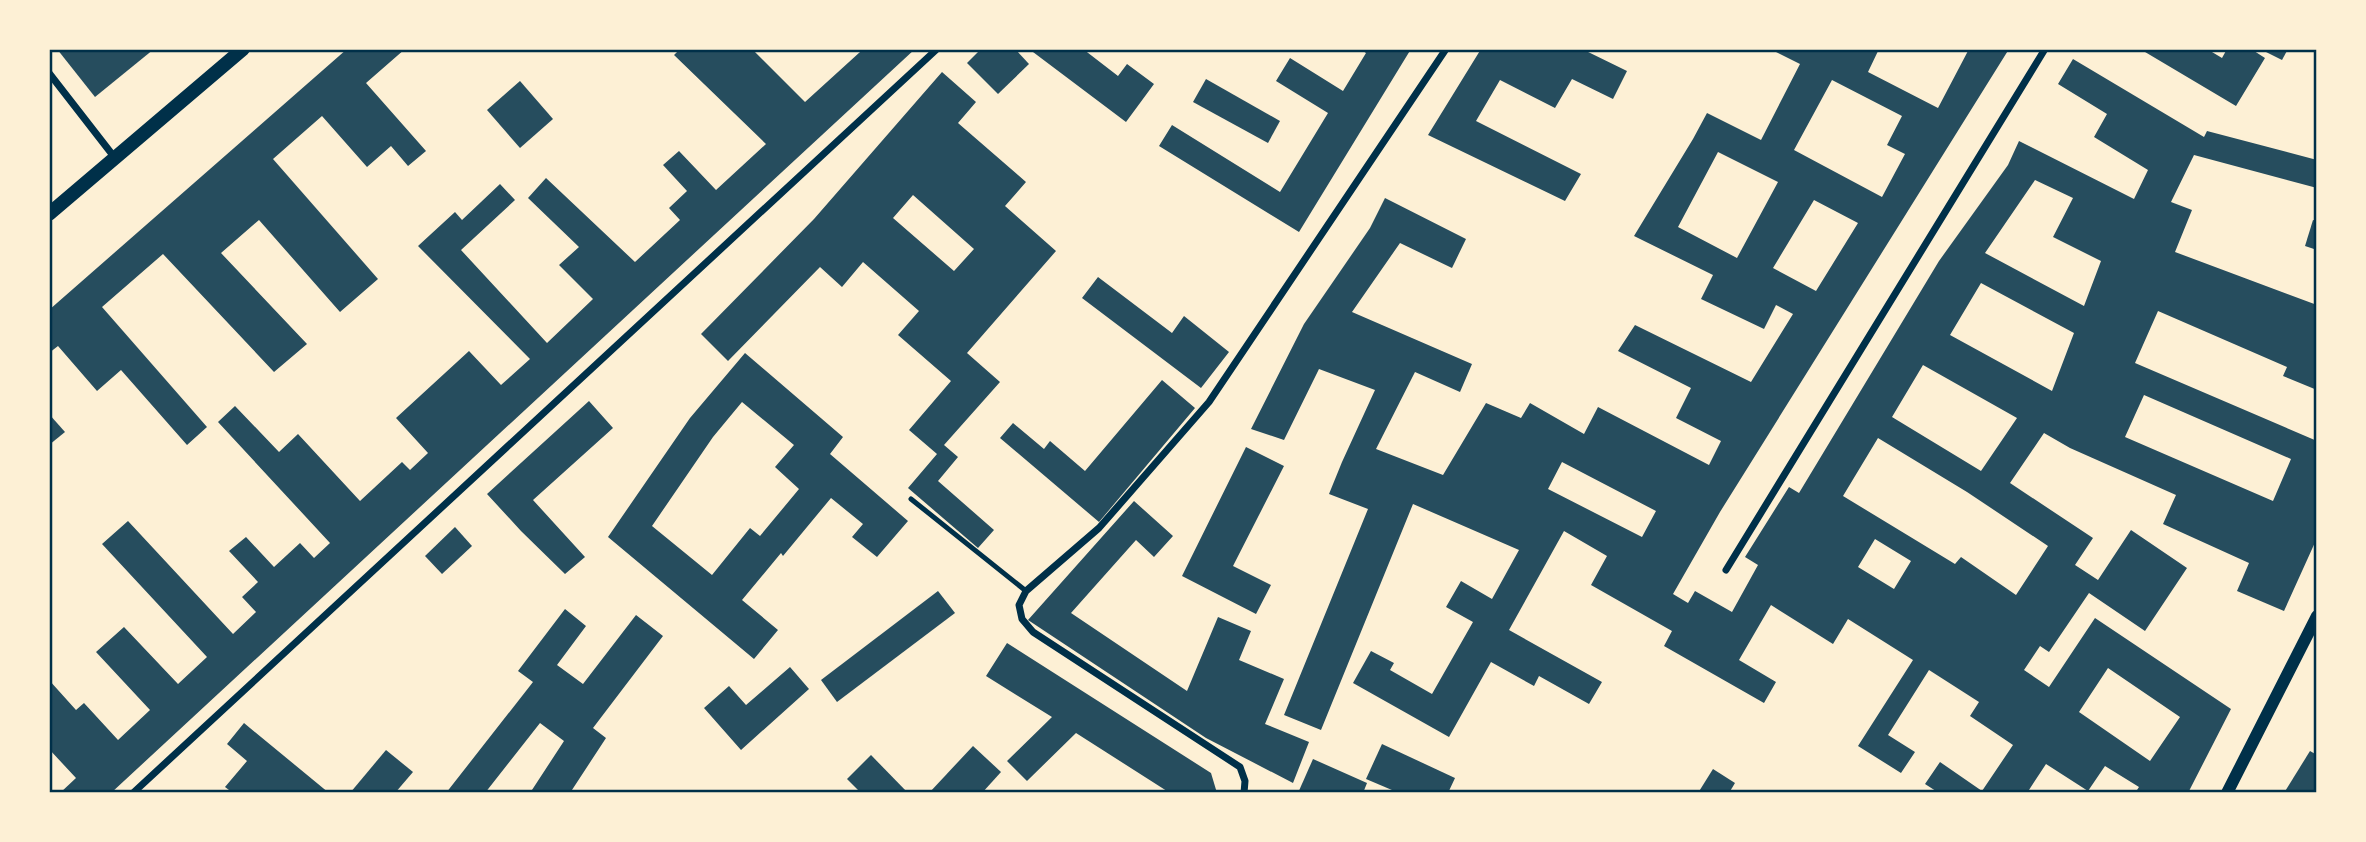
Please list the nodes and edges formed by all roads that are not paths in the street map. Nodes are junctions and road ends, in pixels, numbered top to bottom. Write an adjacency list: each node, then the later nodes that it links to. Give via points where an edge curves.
1 (243, 49): 6 (main road)
2 (937, 49): 12 (street)
3 (1446, 49): 10 (street, via 1209,402 1099,528)
4 (2045, 49): 9 (street)
5 (49, 73): 6 (street)
6 (115, 158): 7 (main road)
7 (49, 214)
8 (911, 499): 10 (lane)
9 (1726, 570)
10 (1026, 591): 13 (street, via 1019,605 1021,619 1033,632 1240,767)
11 (2317, 616): 14 (street)
12 (133, 793)
13 (1244, 793)
14 (2227, 793)

